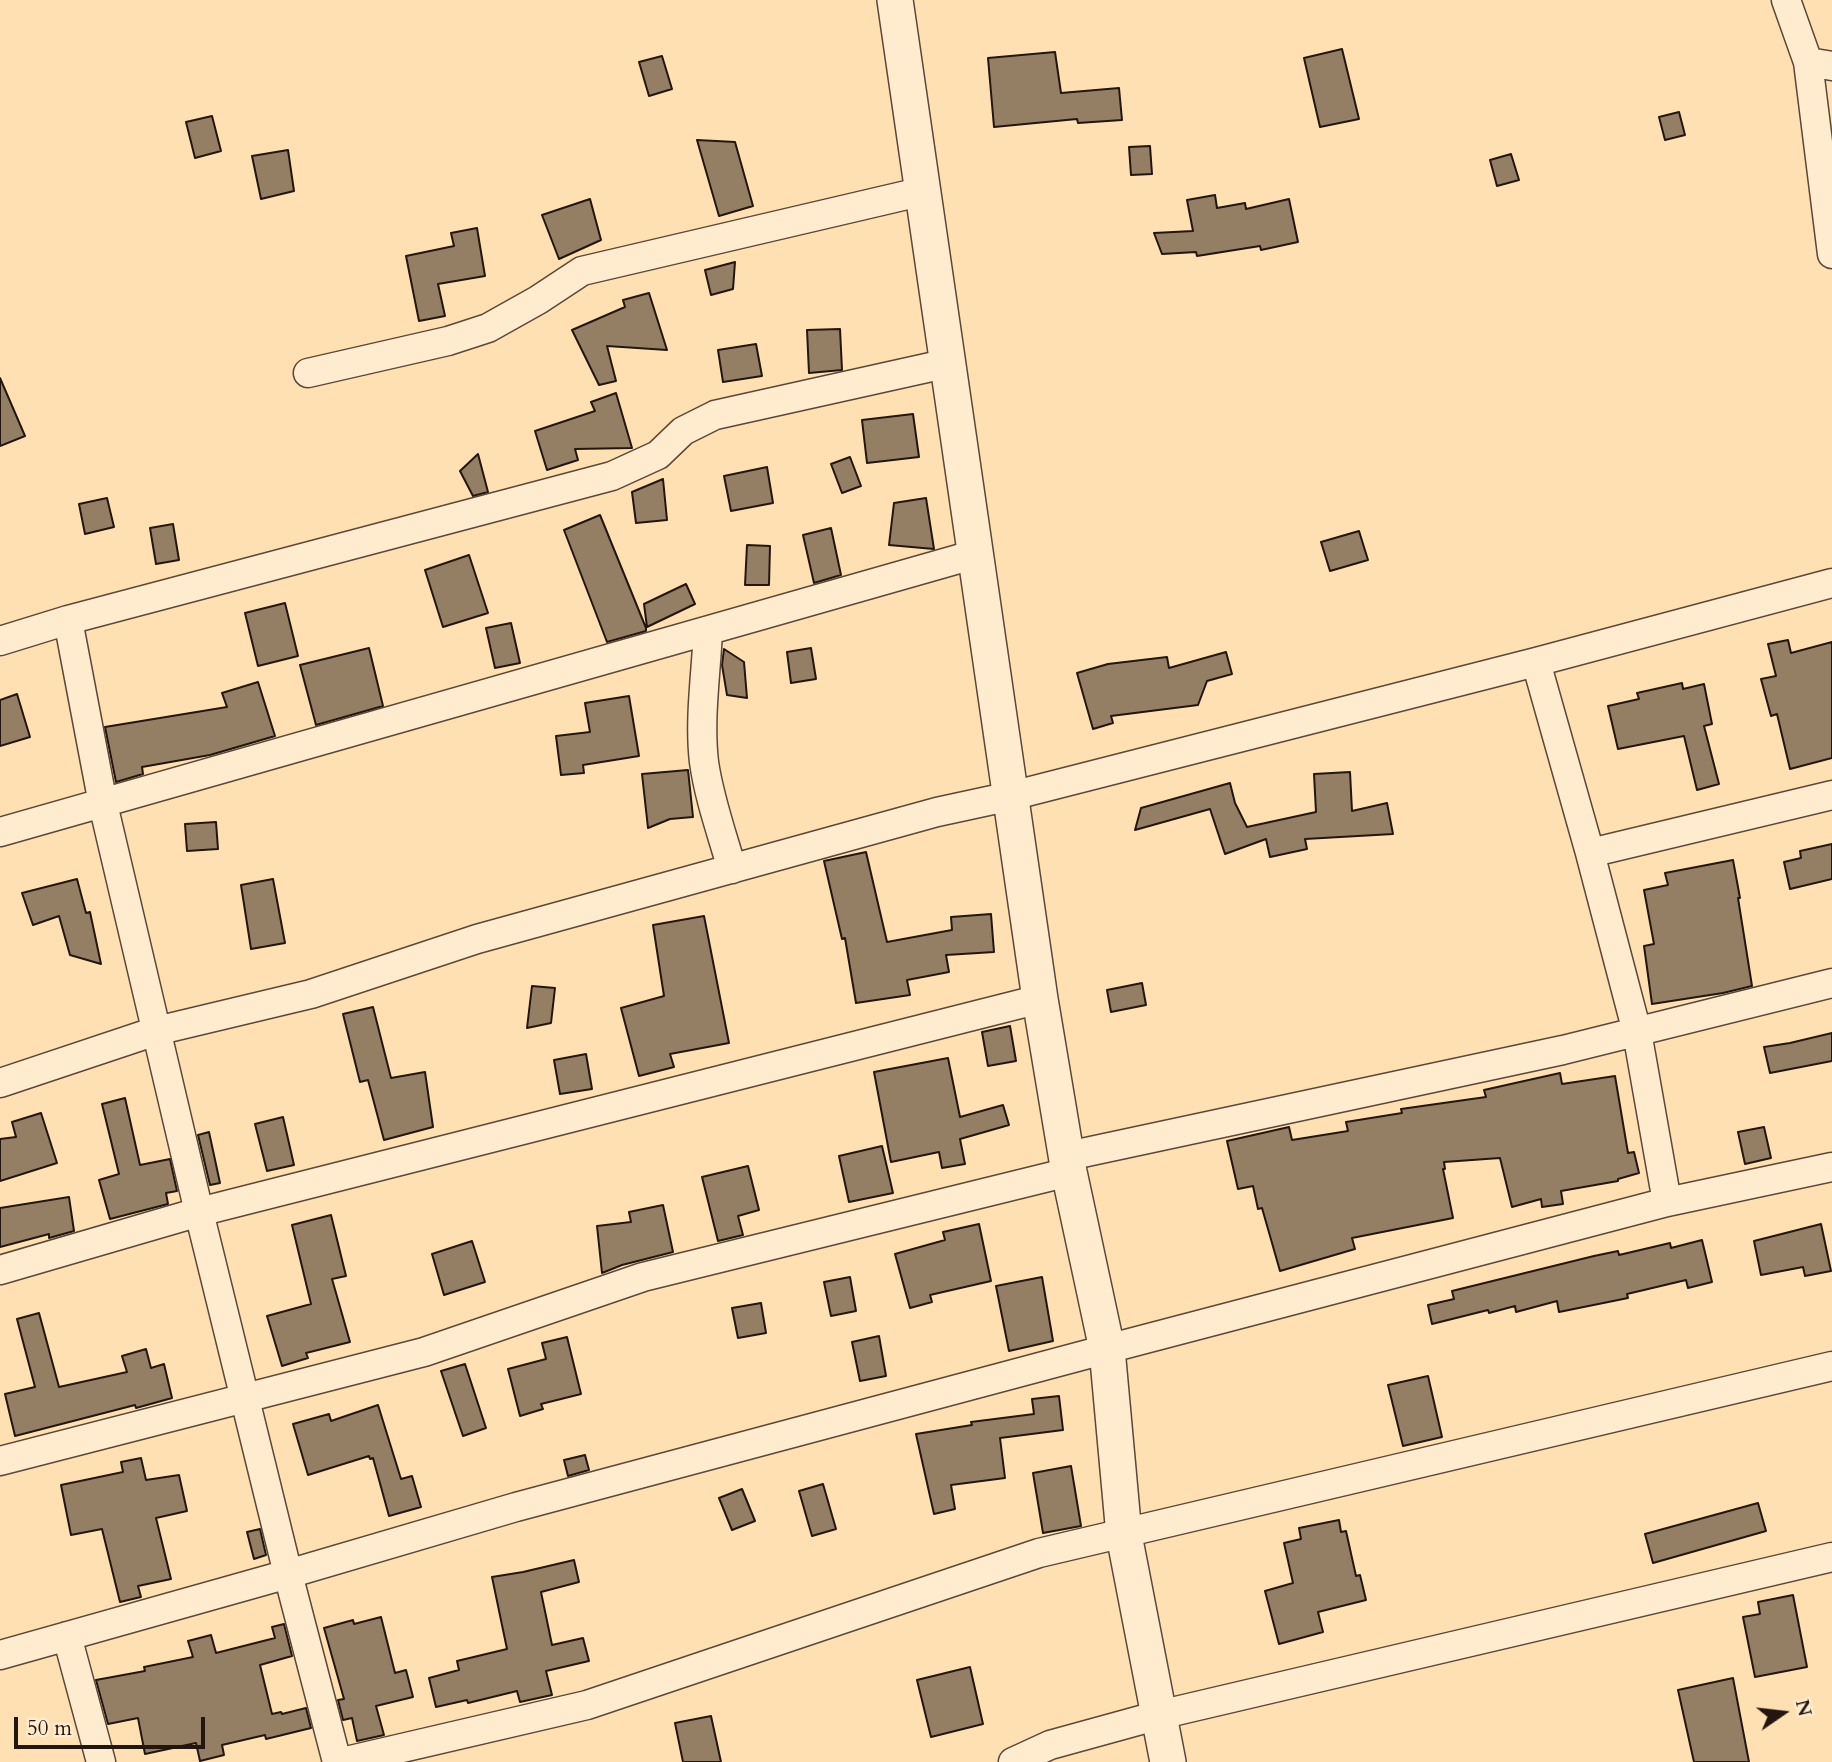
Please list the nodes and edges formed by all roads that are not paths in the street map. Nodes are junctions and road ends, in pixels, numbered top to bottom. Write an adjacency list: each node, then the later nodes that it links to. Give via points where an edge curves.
1 (895, 0): 4 (street)
2 (1790, 1): 3 (street)
3 (1820, 64): 5 (street)
4 (924, 191): 6 (street); 7 (street, via 582,271 488,328)
5 (1832, 254)
6 (949, 363): 8 (street); 10 (street, via 715,415 684,431 659,454 612,476)
7 (308, 373)
8 (976, 554): 11 (street); 15 (street)
9 (1832, 583): 13 (street)
10 (68, 620): 12 (street); 16 (street)
11 (708, 631): 16 (street); 19 (street, via 704,762)
12 (0, 641)
13 (1536, 662): 15 (street); 18 (street)
14 (1832, 795): 18 (street)
15 (1012, 796): 19 (street); 21 (street)
16 (103, 804): 17 (street); 22 (street)
17 (0, 832)
18 (1590, 853): 23 (street)
19 (732, 869): 22 (street, via 477,939 311,993)
20 (1832, 983): 23 (street)
21 (1040, 999): 25 (street); 28 (street)
22 (156, 1031): 24 (street); 28 (street)
23 (1637, 1032): 25 (street); 27 (street)
24 (0, 1083)
25 (1068, 1164): 30 (street); 32 (street, via 643,1277 424,1352)
26 (1832, 1167): 27 (street)
27 (1667, 1202): 30 (street)
28 (199, 1212): 29 (street); 32 (street)
29 (0, 1270)
30 (1107, 1349): 34 (street); 36 (street, via 516,1507)
31 (1832, 1366): 34 (street)
32 (247, 1399): 33 (street); 36 (street)
33 (0, 1461)
34 (1124, 1535): 39 (street); 41 (street, via 1039,1553 587,1705)
35 (1832, 1557): 39 (street)
36 (288, 1574): 37 (street); 41 (street)
37 (67, 1636): 38 (street); 40 (street)
38 (0, 1655)
39 (1159, 1715): 42 (street, via 1050,1745); 43 (street)
40 (101, 1762)
41 (340, 1762)
42 (1013, 1762)
43 (1168, 1762)

